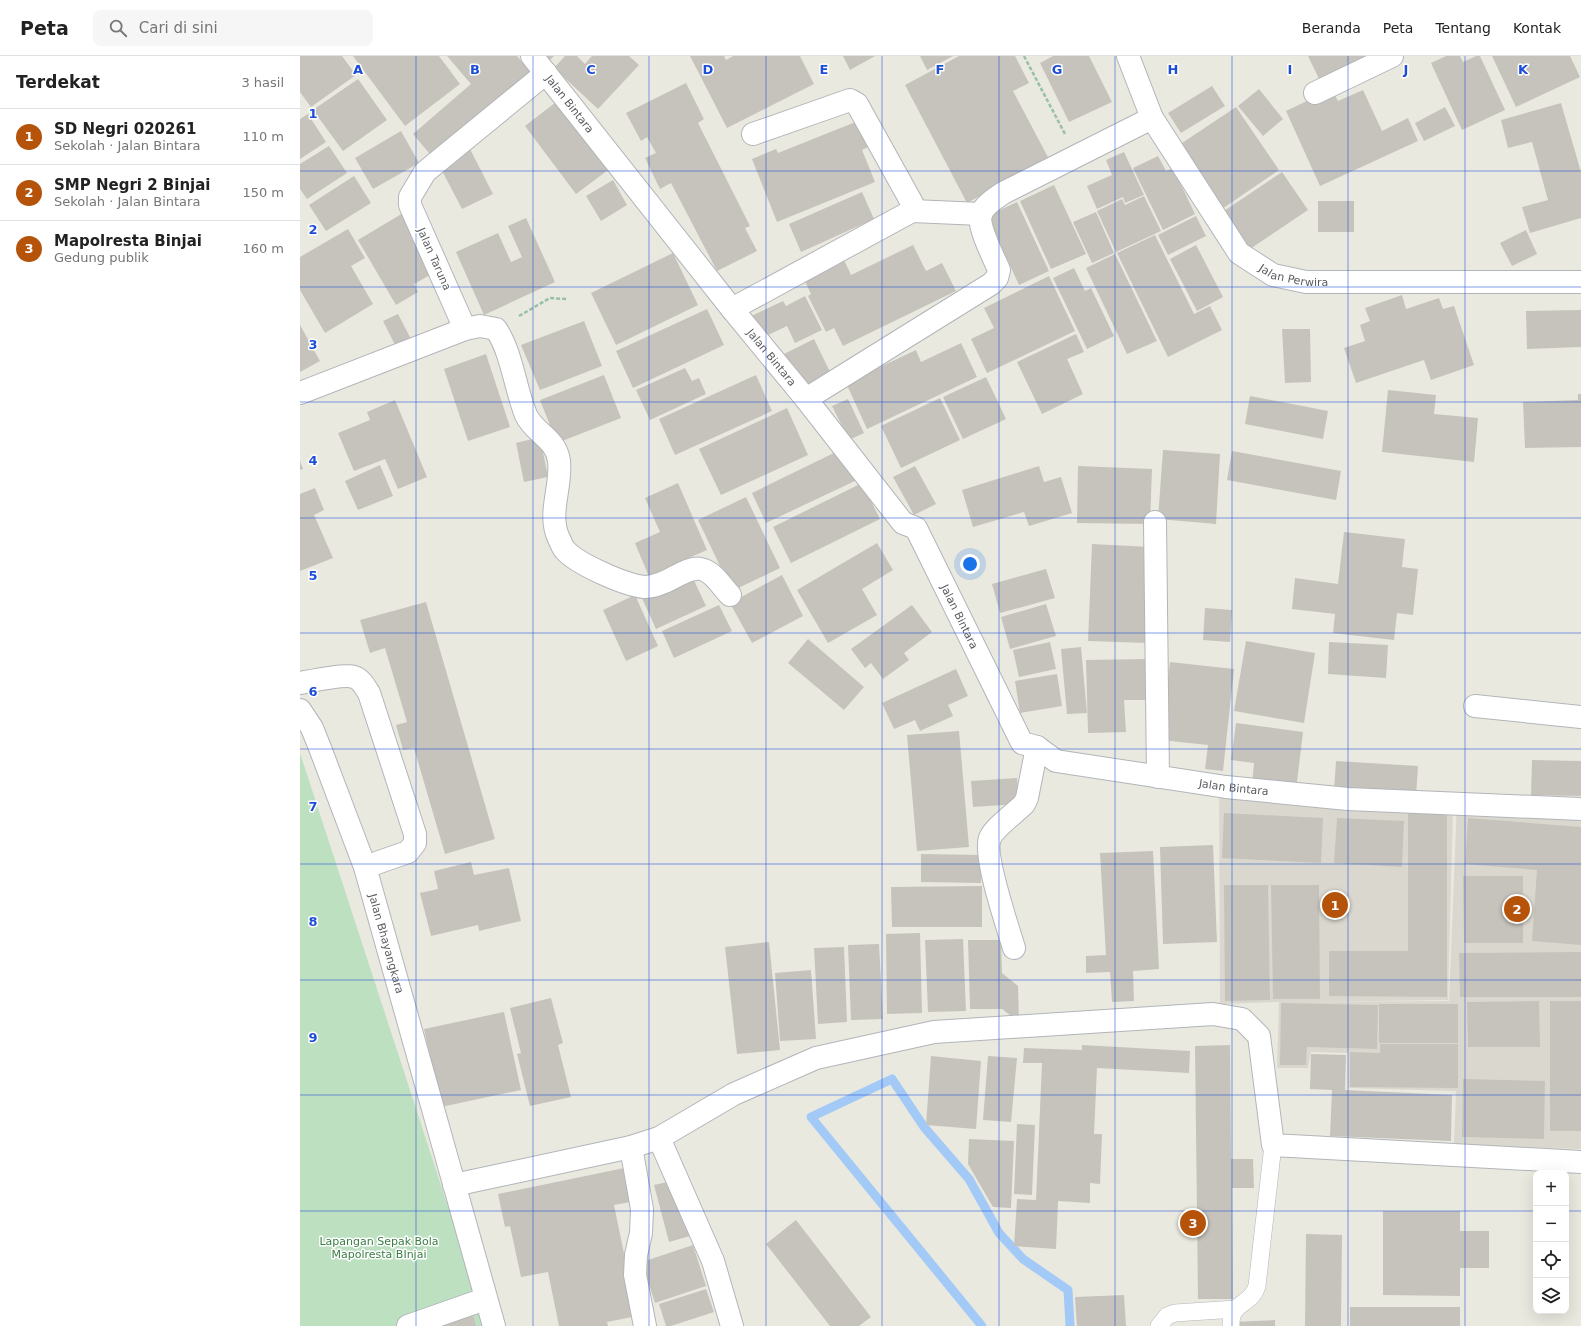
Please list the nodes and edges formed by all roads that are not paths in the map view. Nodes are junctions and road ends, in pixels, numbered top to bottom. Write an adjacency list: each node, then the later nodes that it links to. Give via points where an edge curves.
1 (532, 56): 4 (street, Jalan Bintara)
2 (1128, 56): 6 (street, Jalan Perwira)
3 (1392, 56): 5 (street)
4 (546, 73): 11 (street, Jalan Bintara); 12 (street, Jalan Taruna, via 425,172 410,197 410,205)
5 (1315, 93)
6 (1152, 118): 9 (street, via 1003,193); 10 (street, Jalan Perwira, via 1239,253 1273,275 1306,282)
7 (753, 134): 8 (street, via 850,100 854,101 912,203)
8 (912, 212): 9 (street); 11 (street)
9 (981, 214): 14 (street, via 981,223 998,270 997,278)
10 (1581, 282)
11 (732, 309): 14 (street, Jalan Bintara)
12 (465, 329): 13 (street); 16 (street, via 480,326 496,330 504,341 527,416 553,445 559,460 554,516 556,532 564,549 580,562 624,582 642,587 661,584 689,571 703,569)
13 (300, 393)
14 (806, 399): 21 (street, Jalan Bintara, via 903,523 916,528 1022,743)
15 (1155, 522): 22 (street)
16 (730, 595)
17 (300, 683): 24 (street, via 353,677 361,682 369,693 415,834 415,843 408,852)
18 (1475, 706): 20 (street)
19 (300, 710): 24 (street, Jalan Bhayangkara, via 312,728)
20 (1581, 717)
21 (1037, 747): 22 (street, Jalan Bintara, via 1056,761); 25 (street, via 1027,798 1024,804 993,833 988,846 994,882)
22 (1158, 777): 23 (street, Jalan Bintara, via 1226,787 1348,799)
23 (1581, 809)
24 (365, 867): 30 (street, Jalan Bhayangkara)
25 (1014, 948)
26 (659, 1138): 27 (street, via 734,1094 816,1058 934,1032 1213,1014 1242,1019 1259,1036); 28 (street); 36 (street, via 713,1261)
27 (1273, 1145): 29 (street); 32 (lane, via 1257,1286 1250,1300)
28 (631, 1147): 30 (street); 35 (street, via 642,1209 635,1275)
29 (1581, 1162)
30 (454, 1184): 31 (street, Jalan Bhayangkara)
31 (485, 1299): 33 (street); 34 (street, Jalan Bhayangkara)
32 (1236, 1309): 37 (lane, via 1175,1313 1167,1316); 38 (lane)
33 (408, 1326)
34 (494, 1326)
35 (645, 1326)
36 (732, 1326)
37 (1159, 1326)
38 (1231, 1326)

